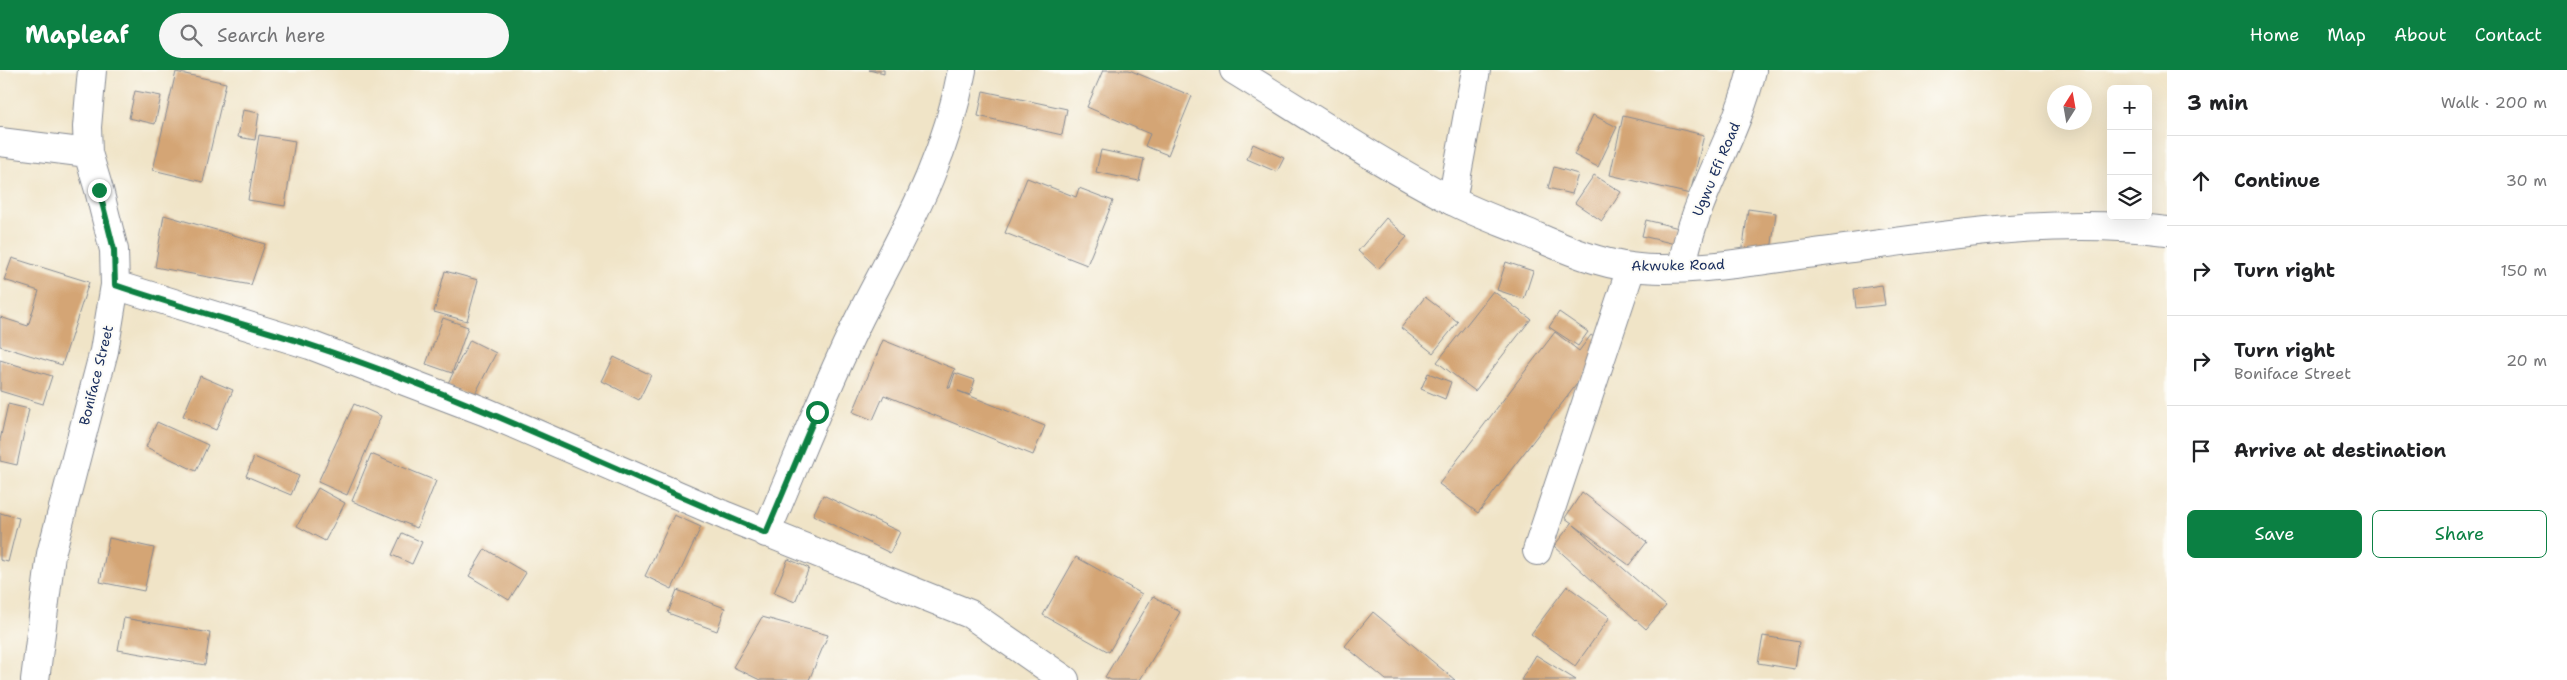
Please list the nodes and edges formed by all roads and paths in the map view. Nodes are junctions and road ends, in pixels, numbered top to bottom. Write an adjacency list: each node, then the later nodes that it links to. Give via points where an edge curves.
1 (92, 70): 7 (street, Boniface Street)
2 (962, 70): 13 (street, via 948,133 919,206 836,368)
3 (1234, 70): 8 (street, Akwuke Road)
4 (1476, 70): 8 (street)
5 (1752, 70): 11 (street, Ugwu Efi Road, via 1736,123 1688,237)
6 (0, 142): 7 (street)
7 (88, 153): 12 (street, Boniface Street, via 114,250)
8 (1452, 201): 10 (street, Akwuke Road, via 1570,250)
9 (2167, 231): 11 (street, Akwuke Road, via 2053,225 1982,230 1760,261)
10 (1631, 268): 11 (street, Akwuke Road); 14 (street)
11 (1682, 268)
12 (115, 285): 13 (street, via 310,345 392,376 541,435); 15 (street, Boniface Street, via 104,351 51,554)
13 (766, 533): 16 (street, via 970,614)
14 (1537, 552)
15 (34, 680)
16 (1065, 680)

